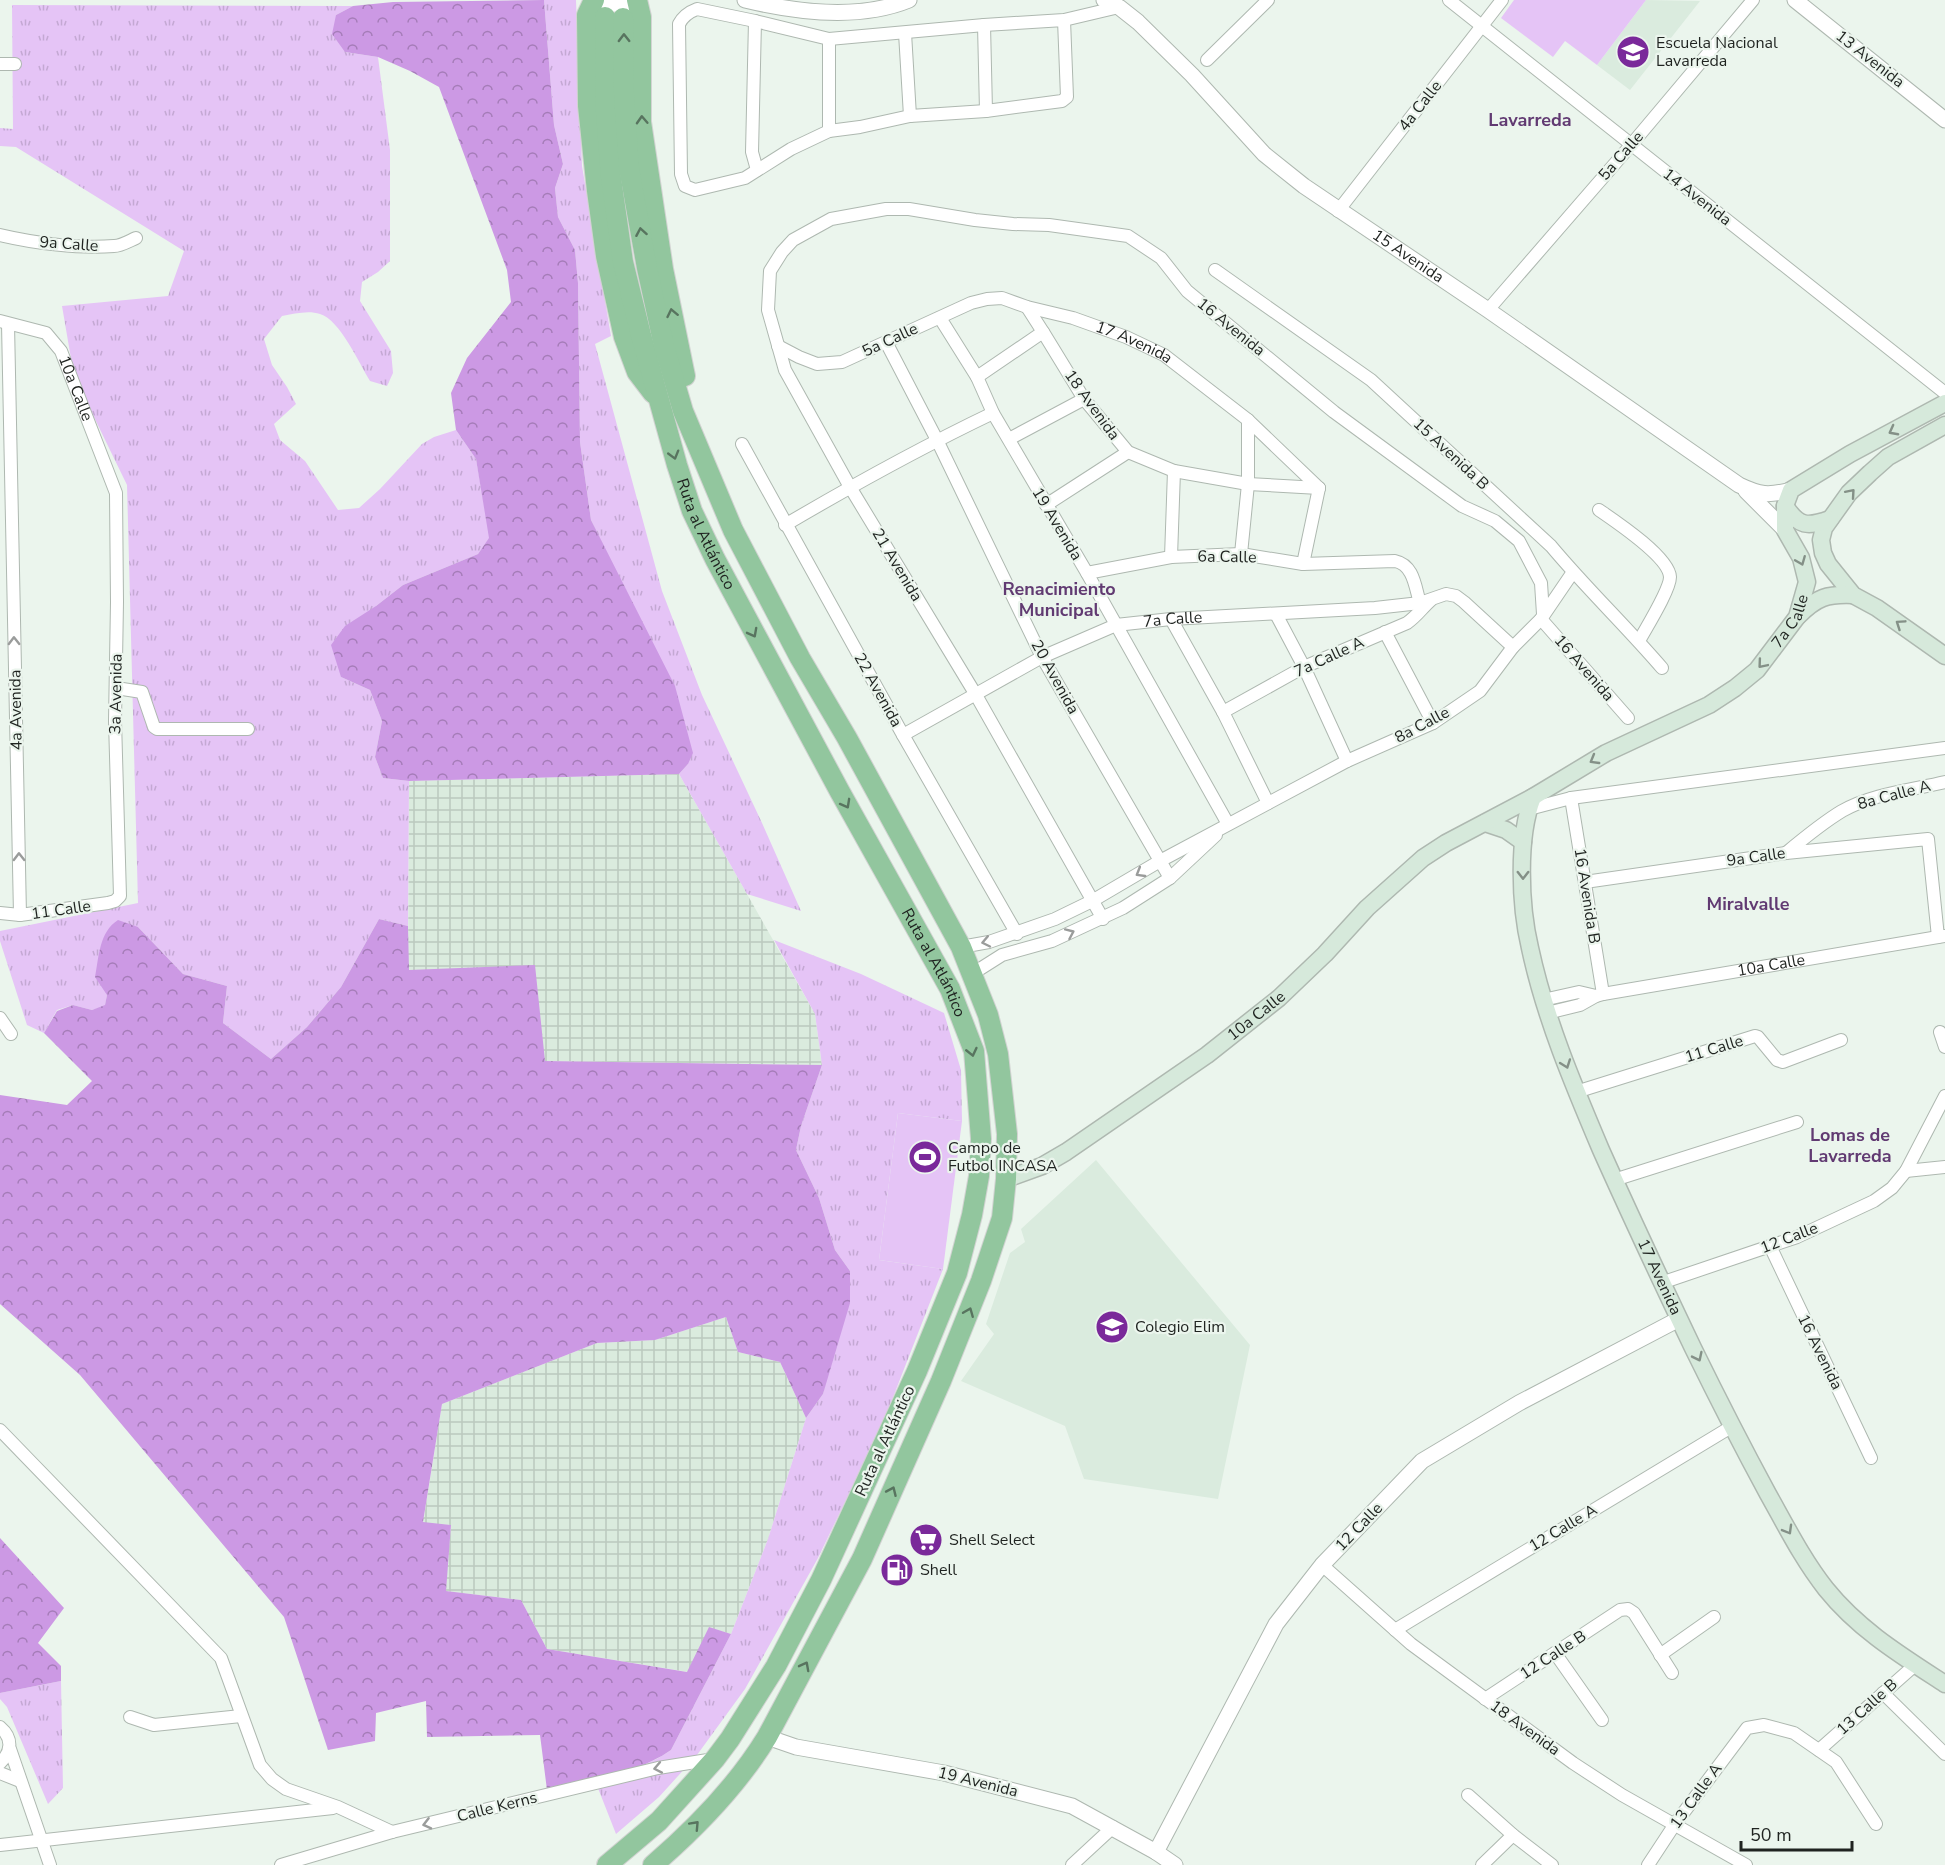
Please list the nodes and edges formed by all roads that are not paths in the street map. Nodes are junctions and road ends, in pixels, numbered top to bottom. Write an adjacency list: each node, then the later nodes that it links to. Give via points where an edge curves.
1 (594, 0): 43 (highway, via 587,15 588,106 606,256 624,338 637,372)
2 (636, 0): 12 (street, via 612,4); 46 (highway, one-way to 2, via 688,387 663,269 641,122 641,17)
3 (746, 0): 4 (street, via 796,9 854,12 882,9); 13 (street)
4 (909, 0)
5 (1104, 0): 11 (street, 15 Avenida)
6 (1268, 0): 19 (street)
7 (1449, 0): 16 (street, 14 Avenida)
8 (1502, 0): 16 (street, 4a Calle)
9 (1753, 0): 26 (street, 5a Calle)
10 (1795, 0): 24 (street, 13 Avenida)
11 (1119, 7): 14 (street); 28 (street, 15 Avenida, via 1192,75 1264,154)
12 (610, 12): 43 (highway, Ruta al Atlántico, via 606,113 611,178 623,262); 46 (highway, Ruta al Atlántico, one-way to 12, via 649,279 629,168 624,94)
13 (750, 20): 18 (street); 27 (street, via 752,152); 27 (street, via 697,9 679,24 681,174 685,186 695,190 745,178)
14 (1065, 20): 15 (street); 22 (street, via 1067,97)
15 (984, 25): 17 (street); 22 (street)
16 (1482, 26): 26 (street, 14 Avenida); 28 (street, 4a Calle)
17 (905, 33): 18 (street); 23 (street)
18 (829, 39): 25 (street)
19 (1207, 60)
20 (0, 64): 21 (street)
21 (15, 64)
22 (986, 111): 23 (street)
23 (910, 116): 25 (street)
24 (1945, 120)
25 (829, 131): 27 (street)
26 (1631, 145): 35 (street, 5a Calle); 42 (street, 14 Avenida)
27 (758, 170)
28 (1338, 211): 35 (street, 15 Avenida)
29 (831, 219): 40 (street, 21 Avenida, via 793,240 770,271 768,310); 74 (street, 16 Avenida, via 909,209 1128,236 1161,258 1187,291 1334,412 1462,506 1495,521 1518,541 1541,583)
30 (0, 235): 31 (street, 9a Calle, via 106,246)
31 (136, 238)
32 (1215, 270): 69 (street, 15 Avenida B, via 1371,380 1551,546)
33 (1002, 298): 34 (street, 17 Avenida); 36 (street, 5a Calle, via 971,303)
34 (1027, 307): 38 (street, 18 Avenida); 48 (street, 17 Avenida, via 1073,318 1164,355)
35 (1488, 310): 56 (street, 15 Avenida)
36 (940, 318): 39 (street, 5a Calle); 41 (street, 19 Avenida)
37 (4, 323): 59 (street, 10a Calle, via 46,333 61,351); 108 (street, 4a Avenida, one-way to 37)
38 (1042, 332): 41 (street); 44 (street, 18 Avenida)
39 (886, 342): 40 (street, 5a Calle, via 842,362 817,364); 51 (street, 20 Avenida)
40 (778, 346): 57 (street, 21 Avenida, via 785,370)
41 (977, 377): 47 (street, 19 Avenida)
42 (1945, 393)
43 (658, 399): 152 (highway, Ruta al Atlántico, one-way to 152, via 692,511 715,559 950,989 974,1051 981,1139 979,1176 957,1273 917,1371 821,1580 776,1666)
44 (1084, 399): 50 (street); 53 (street, 18 Avenida)
45 (1945, 404): 60 (main road, one-way to 60, via 1850,454)
46 (683, 411): 112 (highway, Ruta al Atlántico, via 760,583)
47 (993, 413): 50 (street, 19 Avenida); 51 (street)
48 (1248, 420): 55 (street); 58 (street, 17 Avenida)
49 (1945, 425): 63 (main road, one-way to 49, via 1849,493 1888,457)
50 (1009, 439): 61 (street, 19 Avenida)
51 (937, 440): 57 (street); 82 (street, 20 Avenida)
52 (742, 444): 64 (street, 22 Avenida)
53 (1128, 452): 54 (street, 18 Avenida); 61 (street)
54 (1174, 471): 55 (street); 67 (street)
55 (1248, 484): 58 (street); 66 (street)
56 (1739, 485): 60 (street, 15 Avenida, via 1757,494); 65 (street, 15 Avenida)
57 (850, 487): 64 (street); 86 (street, 21 Avenida)
58 (1319, 488): 68 (street)
59 (116, 493): 85 (street, 3a Avenida)
60 (1788, 498): 63 (main road, via 1794,519 1804,524); 65 (main road, 7a Calle)
61 (1046, 505): 70 (street, 19 Avenida)
62 (1599, 510): 79 (street, via 1635,535 1669,571 1668,585)
63 (1830, 519): 71 (main road, via 1821,540 1823,553)
64 (785, 525): 91 (street, 22 Avenida)
65 (1785, 530): 75 (main road, 7a Calle, one-way to 75, via 1801,558 1807,582)
66 (1241, 554): 67 (street, 6a Calle); 68 (street, 6a Calle)
67 (1170, 557): 70 (street, 6a Calle)
68 (1303, 564): 72 (street, 6a Calle, via 1395,561 1410,571)
69 (1573, 572): 74 (street, 8a Calle); 79 (street, 15 Avenida B)
70 (1087, 573): 77 (street, 19 Avenida)
71 (1853, 595): 75 (main road, via 1832,594 1812,602); 81 (main road, one-way to 71)
72 (1426, 601): 73 (street, 7a Calle); 78 (street, 7a Calle A, via 1417,616); 80 (street, via 1446,594 1456,596)
73 (1276, 614): 76 (street, 7a Calle); 83 (street)
74 (1542, 616): 80 (street, 8a Calle); 88 (street, 16 Avenida)
75 (1797, 617): 97 (main road, 7a Calle, one-way to 97, via 1757,670 1735,688 1709,705 1606,753)
76 (1171, 619): 77 (street, 7a Calle); 87 (street)
77 (1116, 625): 82 (street, 7a Calle); 99 (street, 19 Avenida)
78 (1385, 632): 83 (street, 7a Calle A); 89 (street)
79 (1639, 641): 84 (street, 15 Avenida B)
80 (1513, 647): 89 (street, 8a Calle, via 1480,691)
81 (1945, 656)
82 (1042, 657): 86 (street, 7a Calle); 102 (street, 20 Avenida)
83 (1304, 667): 87 (street, 7a Calle A); 93 (street)
84 (1662, 668)
85 (116, 688): 90 (street, via 142,692 157,729); 105 (street, 3a Avenida)
86 (976, 695): 91 (street, 7a Calle); 106 (street, 21 Avenida)
87 (1223, 712): 96 (street)
88 (1628, 718)
89 (1433, 723): 93 (street, 8a Calle)
90 (248, 729)
91 (903, 735): 110 (street, 22 Avenida)
92 (1945, 748): 95 (street)
93 (1347, 761): 96 (street, 8a Calle)
94 (1945, 782): 101 (street, 8a Calle A, via 1868,800 1843,810)
95 (1565, 799): 97 (street); 104 (street, 16 Avenida B)
96 (1268, 803): 99 (street, 8a Calle)
97 (1531, 803): 98 (main road, 10a Calle); 100 (main road, 17 Avenida)
98 (1485, 823): 100 (main road, via 1506,830); 126 (main road, 10a Calle, via 1415,864 1279,998 1207,1055 1066,1152)
99 (1228, 824): 102 (street, 8a Calle); 103 (street, 8a Calle)
100 (1523, 842): 115 (main road, 17 Avenida, one-way to 115, via 1529,946)
101 (1786, 853): 104 (street, 9a Calle); 111 (street, 9a Calle, via 1928,839)
102 (1160, 861): 103 (street, 20 Avenida); 106 (street, 8a Calle, one-way to 106)
103 (1170, 878): 109 (street, 8a Calle)
104 (1585, 882): 114 (street, 16 Avenida B)
105 (120, 896): 108 (street, 11 Calle, via 108,903)
106 (1092, 901): 109 (street, 21 Avenida); 110 (street, 8a Calle)
107 (0, 913): 108 (street, 11 Calle)
108 (20, 915)
109 (1102, 919): 113 (street, 8a Calle, one-way to 109, via 1002,956 1052,941)
110 (1017, 934): 112 (street, 8a Calle, one-way to 112)
111 (1941, 937): 114 (street, 10a Calle)
112 (961, 947): 113 (highway, Ruta al Atlántico)
113 (972, 974): 126 (highway, Ruta al Atlántico, via 998,1054)
114 (1599, 995): 115 (street, 10a Calle, via 1579,992)
115 (1545, 1007): 121 (main road, 17 Avenida, one-way to 121)
116 (0, 1018): 118 (street)
117 (1940, 1032): 120 (street)
118 (12, 1034)
119 (1841, 1040): 121 (street, 11 Calle, via 1783,1062 1755,1036)
120 (1945, 1047)
121 (1576, 1092): 127 (main road, 17 Avenida)
122 (1945, 1096): 125 (street)
123 (1797, 1122): 127 (street)
124 (1945, 1167): 125 (street)
125 (1906, 1171): 128 (street, 12 Calle, via 1874,1201)
126 (1006, 1179): 148 (highway, Ruta al Atlántico, one-way to 126, via 862,1559 941,1381 1002,1218)
127 (1614, 1180): 129 (main road, 17 Avenida)
128 (1770, 1246): 129 (street, 12 Calle); 133 (street, 16 Avenida)
129 (1661, 1283): 130 (main road, 17 Avenida)
130 (1679, 1319): 131 (main road, 17 Avenida, one-way to 131); 134 (street, 12 Calle, via 1519,1403 1422,1461)
131 (1731, 1427): 136 (street, 12 Calle A); 139 (main road, 17 Avenida, one-way to 139, via 1790,1534 1826,1588 1854,1621)
132 (0, 1430): 144 (street, via 221,1658)
133 (1871, 1458)
134 (1322, 1565): 136 (street, 18 Avenida); 165 (street, 12 Calle, via 1276,1624)
135 (1714, 1617): 138 (street)
136 (1395, 1630): 143 (street, 18 Avenida)
137 (1555, 1653): 138 (street, 12 Calle B, via 1620,1610 1628,1609); 143 (street, 12 Calle B); 146 (street)
138 (1660, 1655): 140 (street)
139 (1915, 1665): 141 (main road, 17 Avenida); 142 (street, 13 Calle B)
140 (1672, 1673)
141 (1945, 1684)
142 (1883, 1694): 150 (street, 13 Calle B); 151 (street)
143 (1485, 1699): 158 (street, 18 Avenida, via 1573,1763)
144 (241, 1716): 145 (street, via 154,1725); 157 (street, via 260,1765 272,1779 286,1789)
145 (130, 1717)
146 (1602, 1720)
147 (0, 1727): 149 (street, via 6,1732)
148 (767, 1737): 160 (street, 19 Avenida, via 796,1747 944,1773 1062,1803); 169 (highway, Ruta al Atlántico, one-way to 148, via 681,1841 741,1776)
149 (10, 1749): 153 (street); 155 (street)
150 (1819, 1750): 158 (street, 13 Calle A, via 1784,1729 1764,1725 1747,1728); 159 (street, via 1836,1762)
151 (1945, 1755)
152 (715, 1759): 161 (street, Calle Kerns, one-way to 161, via 658,1768); 168 (highway, Ruta al Atlántico, via 658,1821)
153 (0, 1763)
154 (0, 1773): 155 (street)
155 (20, 1781): 163 (street)
156 (1468, 1795): 162 (street)
157 (338, 1807): 161 (street); 163 (street)
158 (1675, 1824): 174 (street, 13 Calle A); 175 (street, 18 Avenida)
159 (1876, 1824)
160 (1113, 1827): 165 (street, 19 Avenida); 170 (street)
161 (392, 1832): 167 (street, Calle Kerns)
162 (1513, 1835): 172 (street); 173 (street)
163 (43, 1841): 164 (street); 166 (street)
164 (0, 1845)
165 (1156, 1852): 171 (street, 19 Avenida)
166 (50, 1865)
167 (281, 1865)
168 (607, 1865)
169 (652, 1865)
170 (1072, 1865)
171 (1176, 1865)
172 (1482, 1865)
173 (1552, 1865)
174 (1648, 1865)
175 (1746, 1865)

